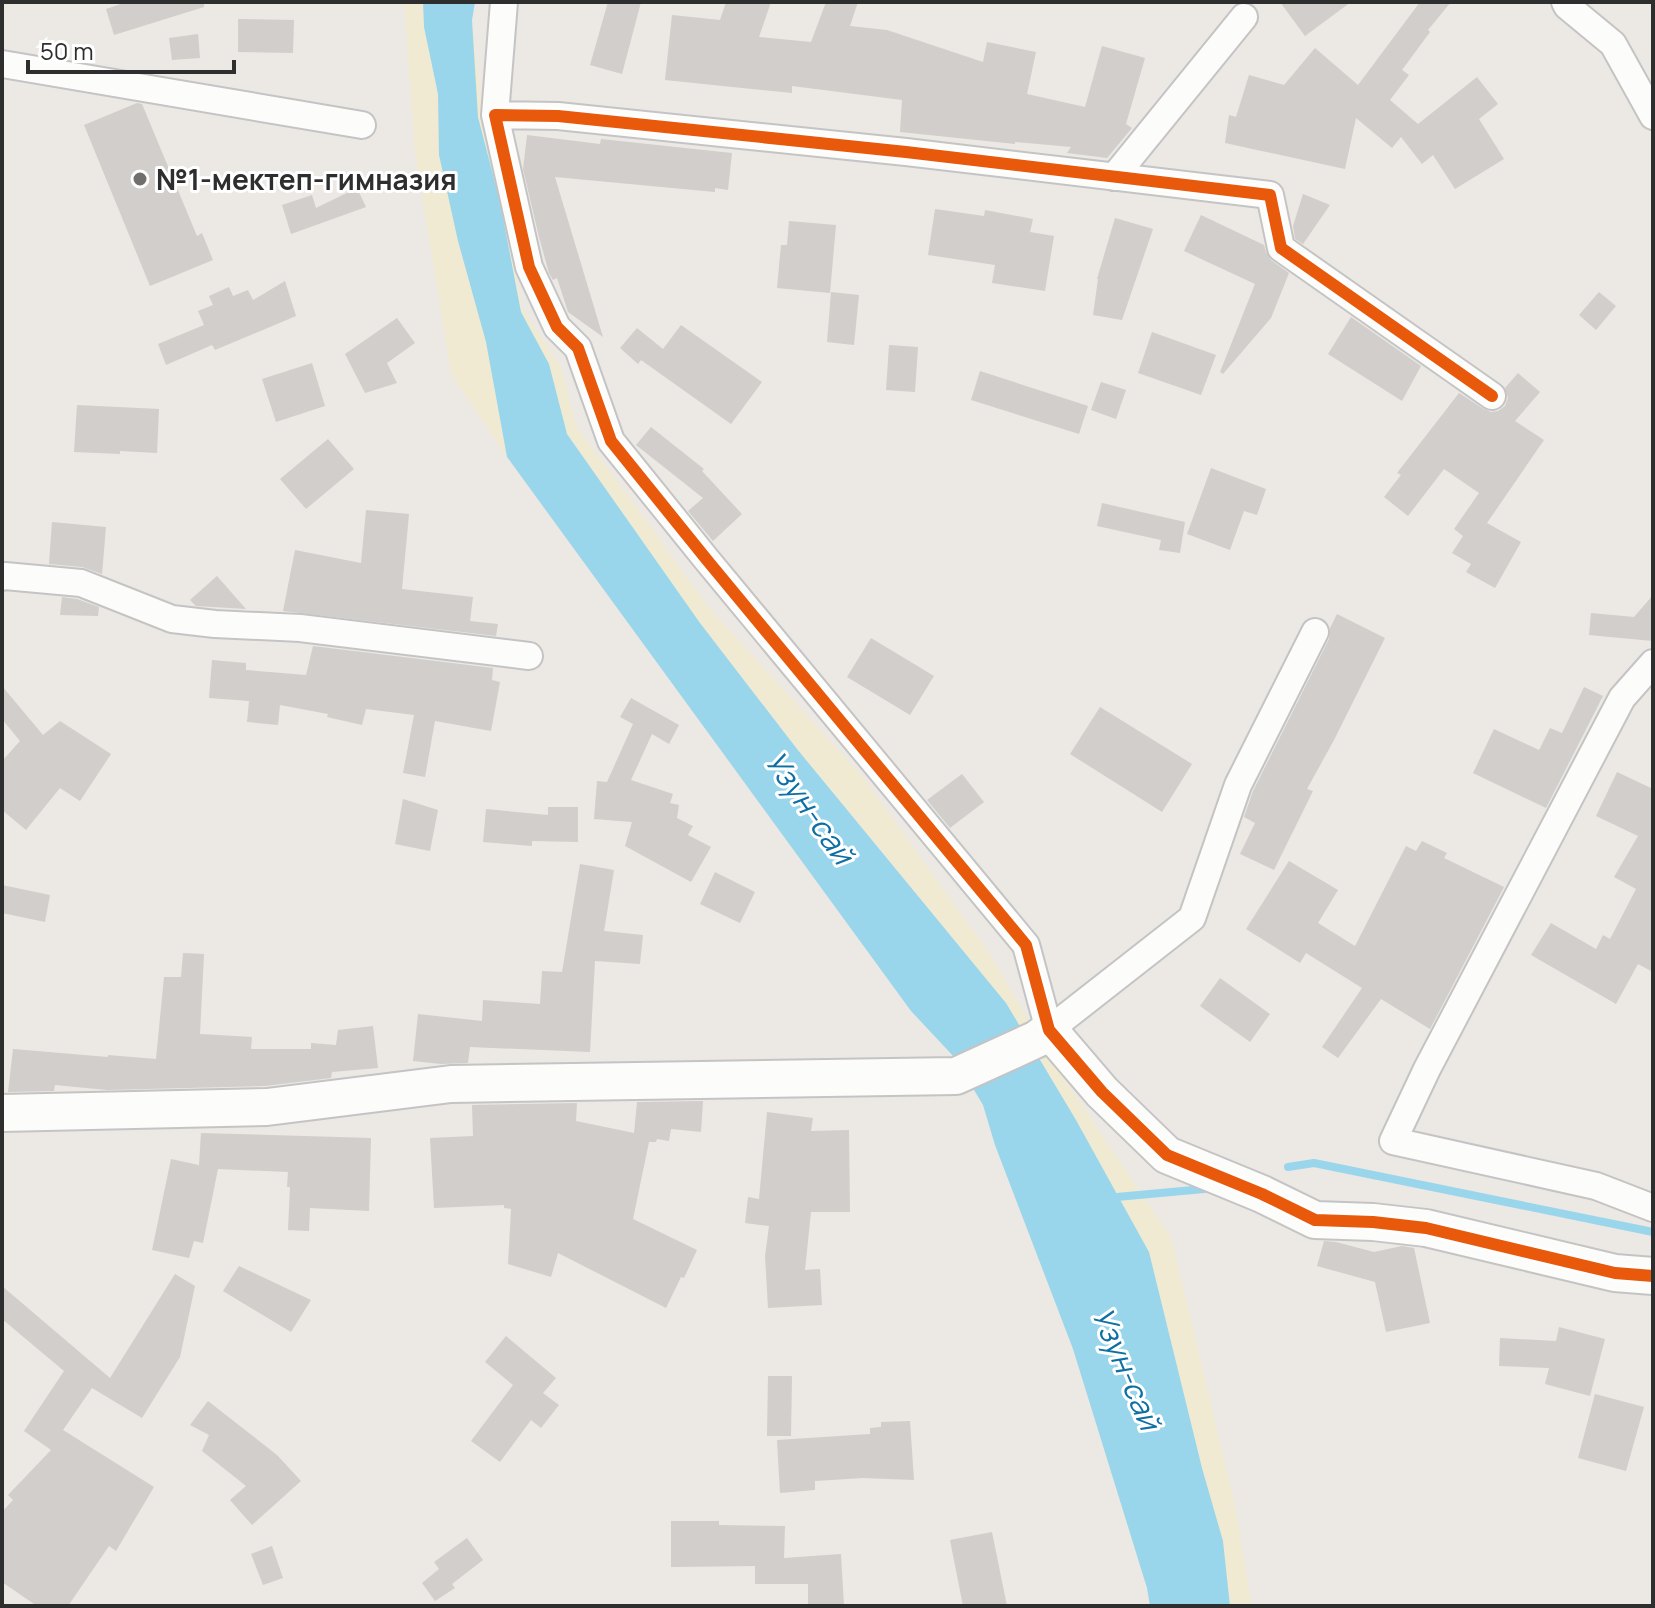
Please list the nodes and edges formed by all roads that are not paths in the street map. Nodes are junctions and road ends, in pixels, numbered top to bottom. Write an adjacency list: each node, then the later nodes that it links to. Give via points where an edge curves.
1 (504, 2): 5 (street)
2 (1565, 2): 6 (street, via 1613,44)
3 (1244, 17): 8 (street)
4 (2, 64): 7 (street)
5 (495, 115): 8 (street, via 558,116); 14 (street, via 529,267 557,327 578,348 611,441 1026,945)
6 (1653, 116)
7 (362, 125)
8 (1114, 177): 9 (street, via 1270,195 1281,248)
9 (1492, 396)
10 (2, 577): 12 (street, via 81,583 172,619 300,628)
11 (1315, 632): 14 (street, via 1238,785 1192,918)
12 (529, 656)
13 (1653, 663): 16 (street, via 1622,698 1393,1141 1596,1186)
14 (1043, 1034): 15 (street, via 956,1076 451,1084 267,1107); 17 (street, via 1167,1155 1315,1220 1426,1228 1615,1273)
15 (2, 1113)
16 (1653, 1208)
17 (1653, 1276)

